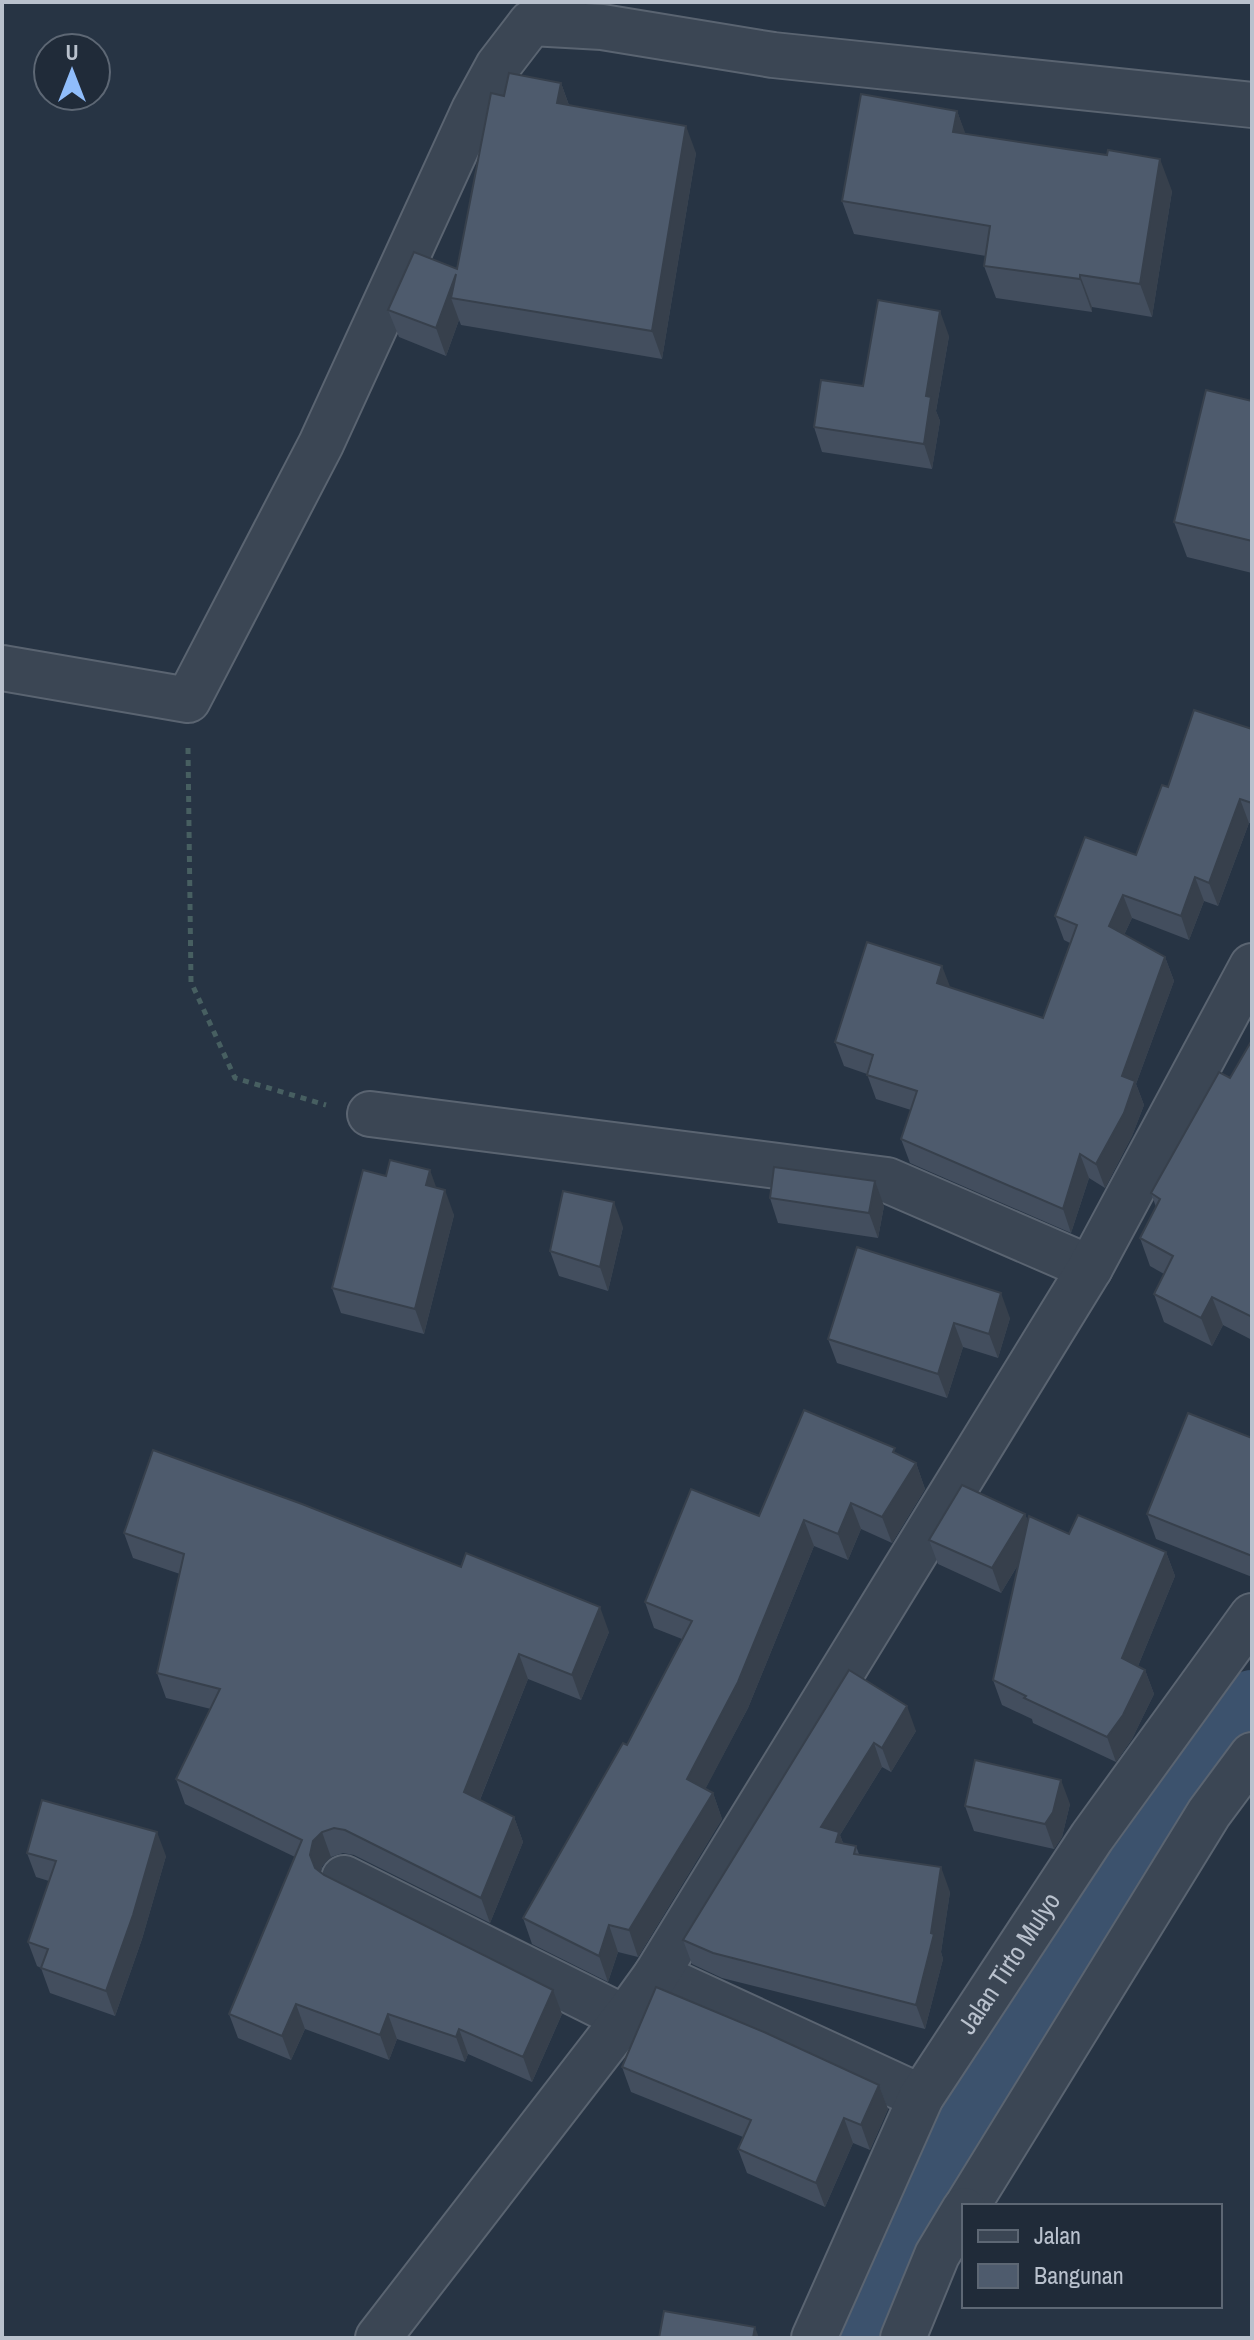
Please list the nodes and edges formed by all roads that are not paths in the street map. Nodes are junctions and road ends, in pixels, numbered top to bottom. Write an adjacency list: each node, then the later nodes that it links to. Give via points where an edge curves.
1 (1252, 105): 2 (street, via 773,55 602,27 531,23 498,66 474,110 321,444 188,700)
2 (2, 668)
3 (1252, 966): 5 (street)
4 (370, 1114): 5 (street, via 887,1180)
5 (1090, 1268): 9 (street)
6 (1252, 1616): 11 (street, Jalan Tirto Mulyo, via 1092,1837)
7 (1252, 1755): 12 (street, via 1209,1813)
8 (344, 1878): 10 (street)
9 (656, 1975): 10 (street); 11 (street)
10 (625, 2018): 14 (street)
11 (921, 2097): 15 (street, Jalan Tirto Mulyo)
12 (967, 2204)
13 (962, 2213): 16 (street, via 937,2255)
14 (378, 2338)
15 (814, 2338)
16 (903, 2338)

